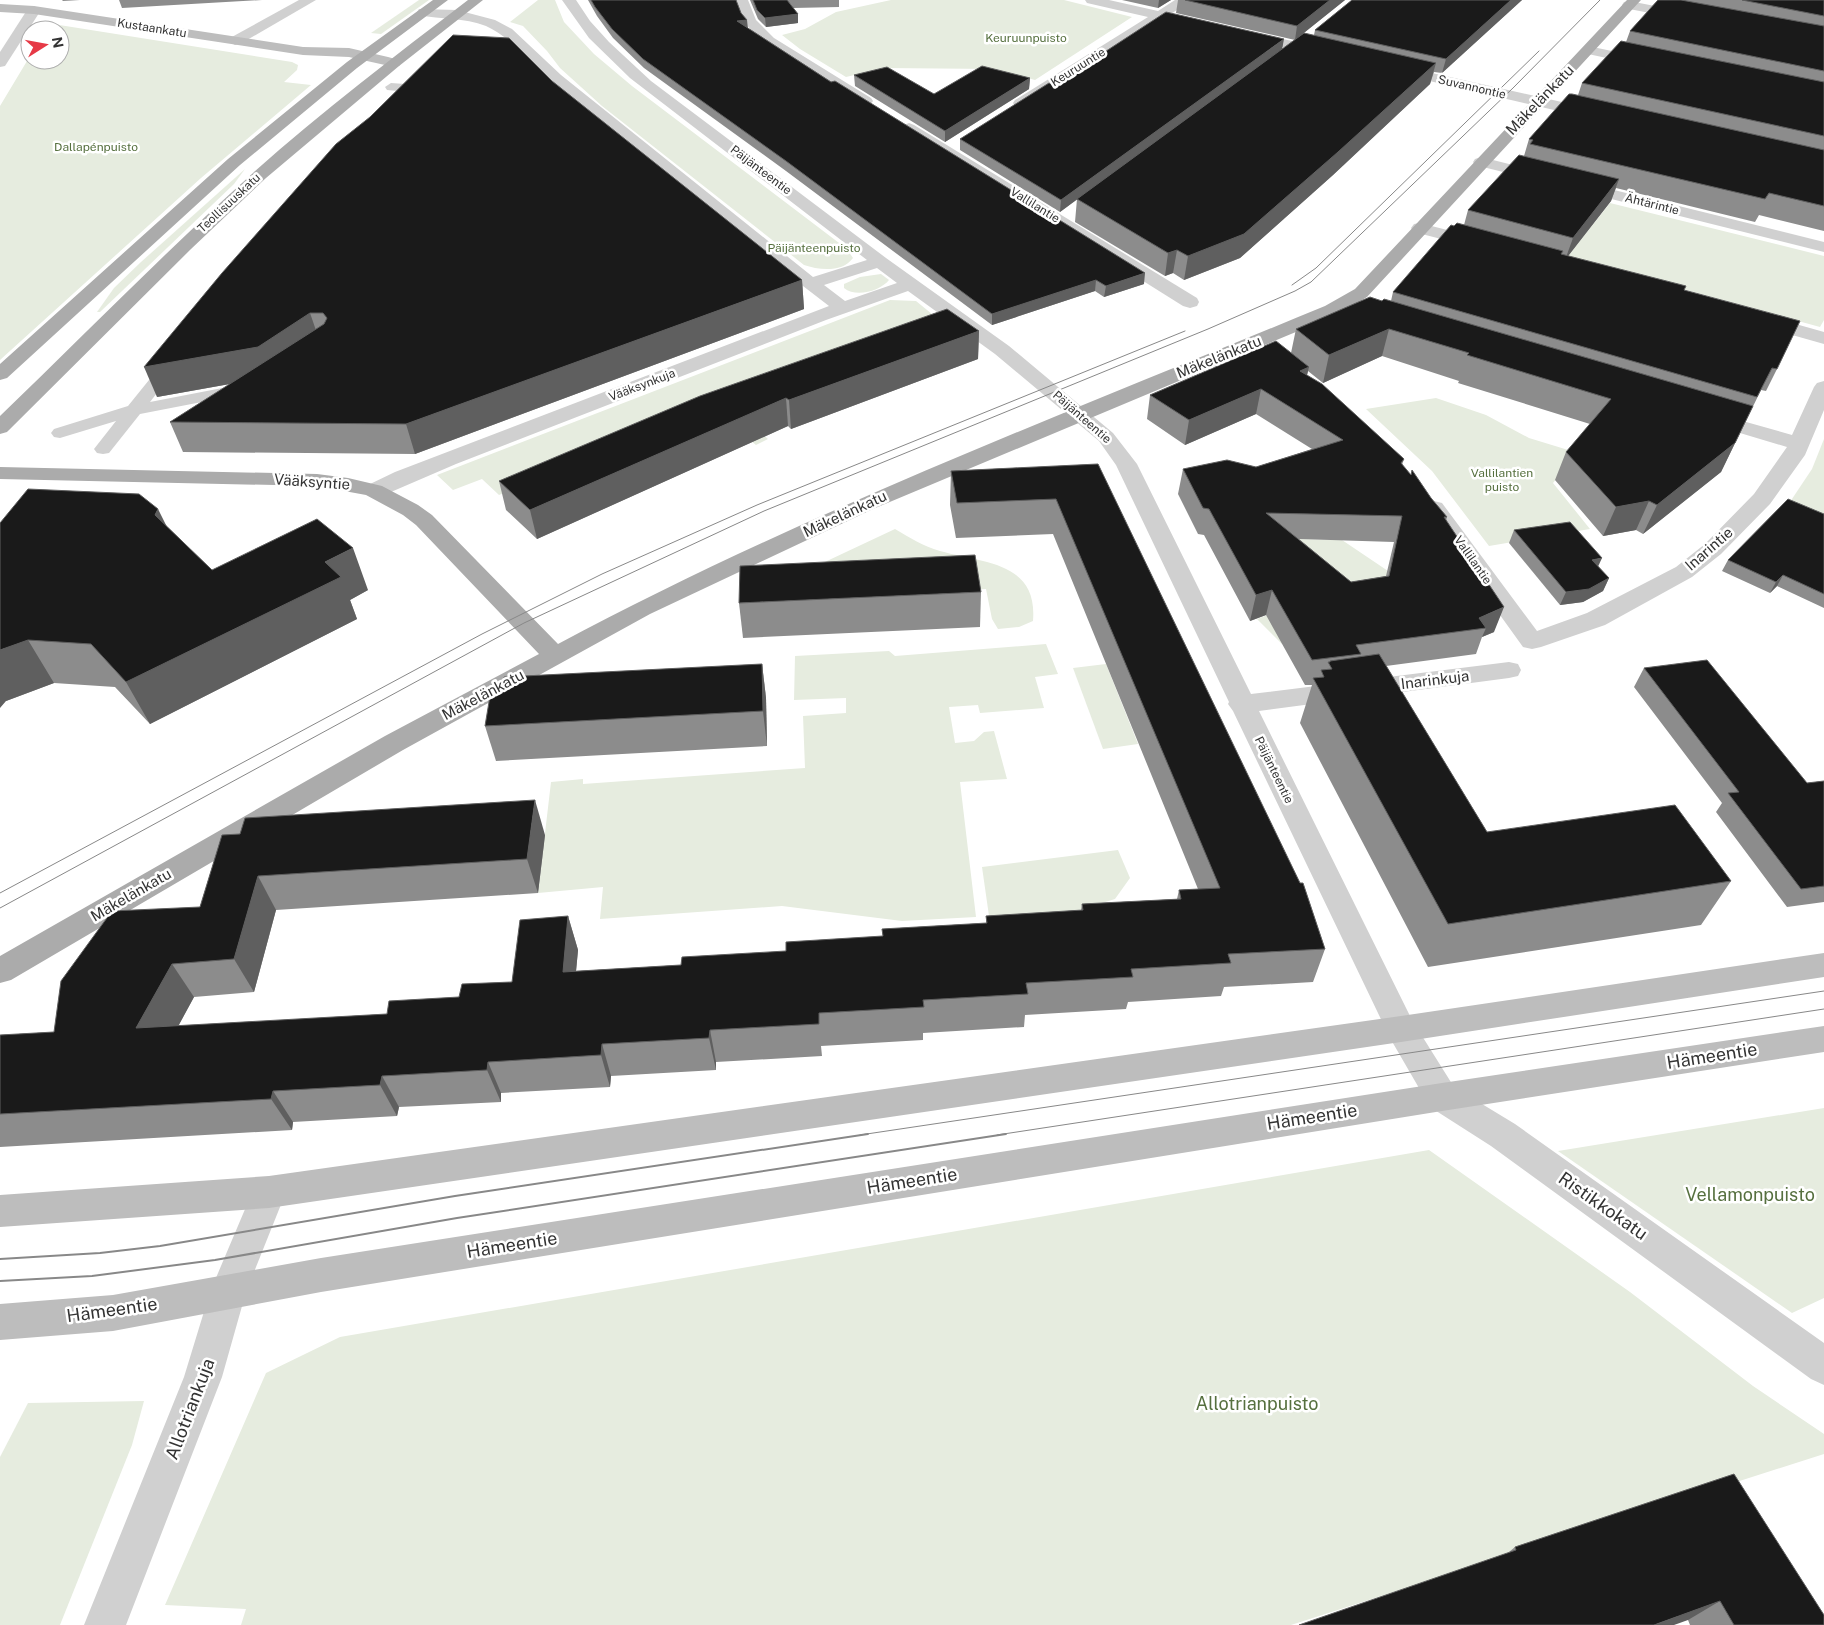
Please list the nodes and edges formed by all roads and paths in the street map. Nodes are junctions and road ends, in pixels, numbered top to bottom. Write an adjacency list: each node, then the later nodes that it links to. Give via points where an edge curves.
1 (308, 0): 20 (street)
2 (441, 0): 11 (main road, Teollisuuskatu)
3 (476, 0): 12 (main road, Teollisuuskatu)
4 (569, 0): 49 (street, Päijänteentie, via 581,22 629,70)
5 (741, 0): 38 (street, via 750,21 769,40)
6 (1092, 0): 13 (street)
7 (1184, 0): 13 (street, Keuruuntie)
8 (1631, 3): 14 (street); 22 (main road, Mäkelänkatu)
9 (37, 5): 10 (main road, Kustaankatu); 20 (main road, Kustaankatu); 27 (street)
10 (0, 8)
11 (424, 12): 12 (street); 15 (street); 24 (main road, Teollisuuskatu)
12 (457, 14): 15 (main road, Teollisuuskatu); 17 (street, via 490,23)
13 (1160, 16): 16 (street); 37 (street, Keuruuntie)
14 (1697, 18)
15 (444, 24): 17 (street); 28 (main road, Teollisuuskatu)
16 (1208, 26)
17 (507, 32): 50 (street, via 556,78)
18 (1233, 32): 21 (street)
19 (1312, 35): 21 (street)
20 (235, 41): 23 (main road, Kustaankatu)
21 (1298, 46): 25 (street); 26 (street)
22 (1588, 50): 29 (street); 35 (main road, Mäkelänkatu)
23 (303, 51): 24 (main road, Kustaankatu, via 326,49); 30 (main road, Kustaankatu, via 311,59)
24 (366, 54): 28 (main road, Kustaankatu); 30 (main road, Teollisuuskatu)
25 (1336, 55)
26 (1284, 57)
27 (0, 63)
28 (394, 63): 30 (main road, Kustaankatu); 65 (main road, Teollisuuskatu, via 260,175)
29 (1657, 64)
30 (352, 65): 59 (main road, Teollisuuskatu, via 234,162)
31 (1385, 66): 35 (street, Suvannontie)
32 (430, 80): 34 (street)
33 (390, 87): 34 (street)
34 (419, 89): 36 (street)
35 (1538, 101): 39 (street, Suvannontie); 43 (main road, Mäkelänkatu)
36 (406, 102)
37 (1012, 108)
38 (880, 110)
39 (1609, 118)
40 (896, 120): 42 (street, Vallilantie)
41 (962, 140): 42 (street)
42 (946, 150): 45 (street, Vallilantie)
43 (1481, 162): 46 (main road, Mäkelänkatu); 47 (street, Ähtärintie)
44 (1078, 210): 45 (street)
45 (1061, 221): 52 (street, Vallilantie)
46 (1420, 228): 48 (street); 53 (main road, Mäkelänkatu, via 1361,293)
47 (1824, 247)
48 (1495, 248)
49 (880, 262): 50 (street); 51 (street, Päijänteentie)
50 (812, 283): 54 (street)
51 (910, 284): 54 (street, Vääksynkuja); 64 (street, Päijänteentie, via 1002,350)
52 (1190, 302)
53 (1344, 304): 55 (street); 64 (main road, Mäkelänkatu, via 1264,347)
54 (843, 308): 70 (street, Vääksynkuja, via 412,473)
55 (1366, 314)
56 (1746, 316): 57 (street)
57 (1824, 338)
58 (183, 350): 62 (street)
59 (0, 374)
60 (256, 387): 62 (street)
61 (1824, 387): 67 (street, Inarintie)
62 (134, 410): 66 (street); 68 (street)
63 (1689, 411): 67 (street)
64 (1080, 414): 73 (main road, Mäkelänkatu, via 865,504 642,609); 75 (street, Päijänteentie, via 1112,442 1126,464)
65 (0, 428)
66 (60, 433)
67 (1799, 444): 72 (street, Inarintie, via 1762,499 1713,549 1684,572 1596,619)
68 (103, 449)
69 (0, 473): 70 (main road, Vääksyntie, via 317,480)
70 (376, 490): 73 (main road, Vääksyntie, via 404,504 424,520)
71 (1421, 491): 72 (street, Vallilantie)
72 (1532, 641)
73 (556, 656): 77 (main road, Mäkelänkatu, via 394,743)
74 (1509, 670): 75 (street, Inarinkuja)
75 (1241, 704): 78 (street, Päijänteentie)
76 (1824, 965): 78 (main road)
77 (0, 971)
78 (1401, 1029): 80 (street, Ristikkokatu); 81 (main road)
79 (1824, 1039): 80 (main road, Hämeentie)
80 (1442, 1097): 83 (main road, Hämeentie); 85 (street, Ristikkokatu, via 1503,1135)
81 (269, 1192): 82 (main road); 83 (street, Allotriankuja)
82 (0, 1211)
83 (228, 1292): 84 (main road, Hämeentie, via 113,1312); 86 (street, Allotriankuja, via 203,1378)
84 (0, 1322)
85 (1824, 1366)
86 (105, 1625)

